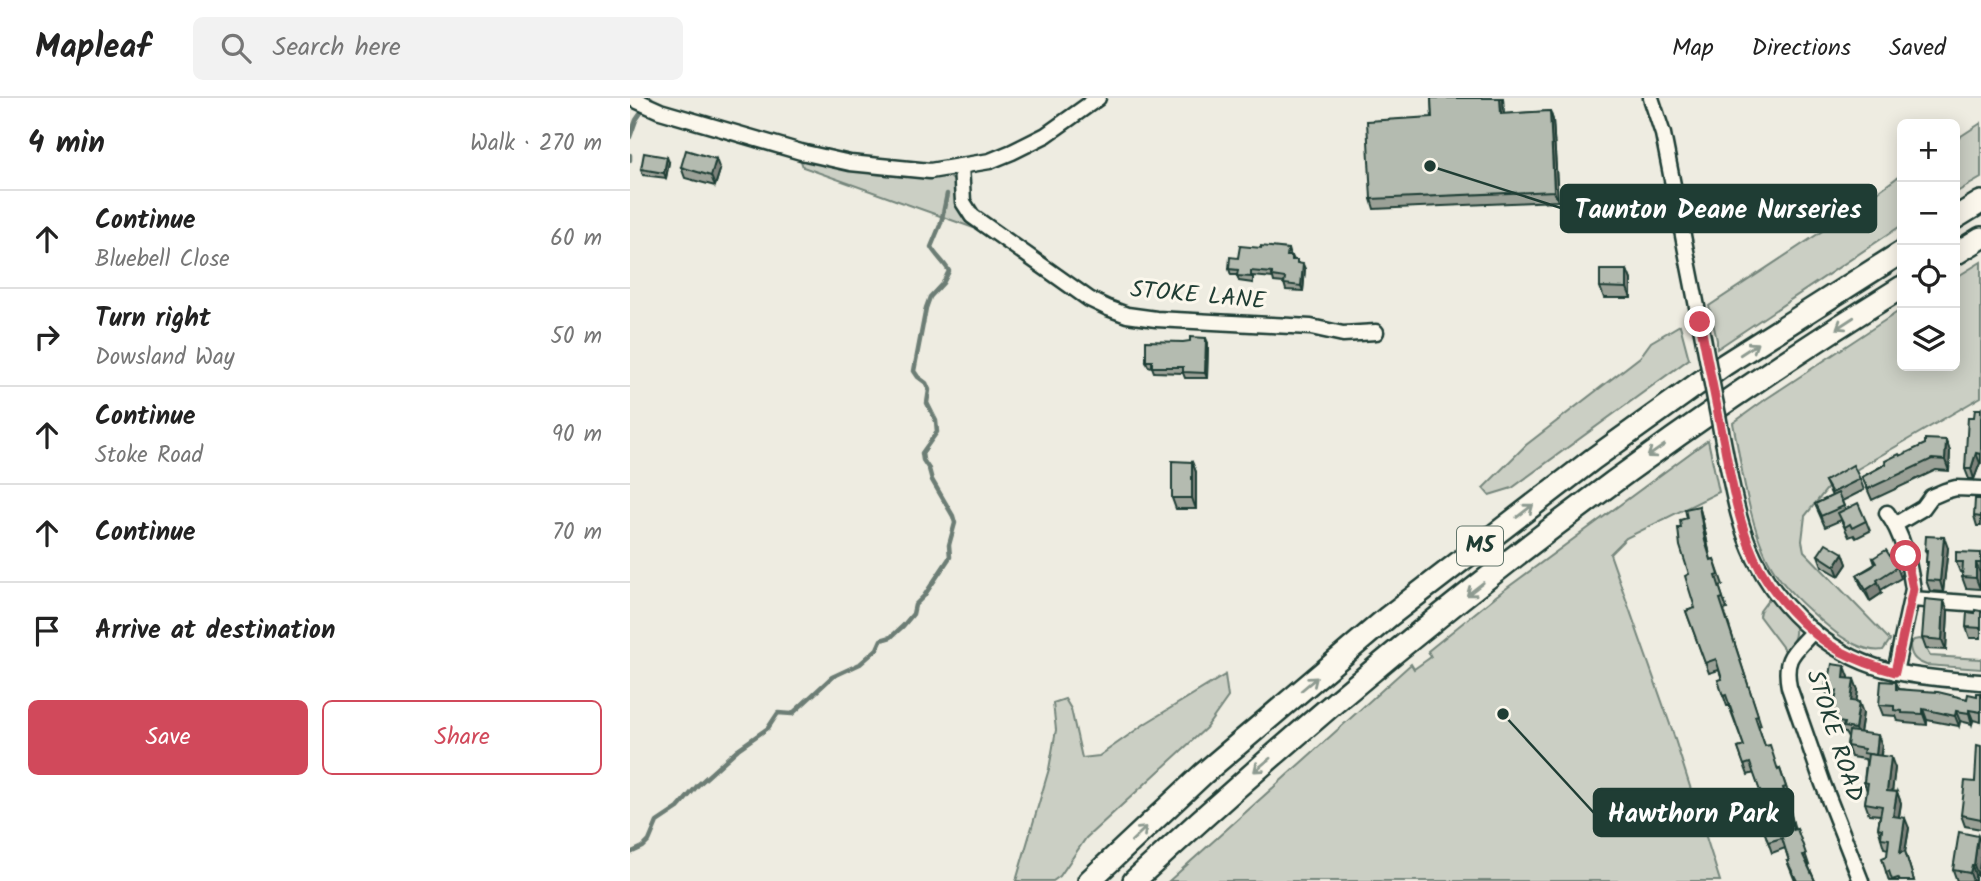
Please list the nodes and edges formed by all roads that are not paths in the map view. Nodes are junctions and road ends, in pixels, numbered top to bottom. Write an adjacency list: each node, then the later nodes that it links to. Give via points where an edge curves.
1 (1098, 98): 4 (street, via 1046,135 1012,152)
2 (1651, 98): 15 (street, bridge, via 1663,134 1739,515 1772,589)
3 (635, 100): 4 (street, via 660,111 850,163 930,171)
4 (961, 166): 11 (street, STOKE LANE, via 963,202 972,216 1108,308 1156,319 1311,327 1343,334)
5 (1981, 202): 6 (highway)
6 (1960, 215)
7 (1981, 238): 8 (highway)
8 (1960, 251)
9 (1897, 254): 18 (highway, M5, one-way to 9, via 1203,774 1431,583 1702,381)
10 (1897, 290): 19 (highway, M5, one-way to 19, via 1612,481 1408,642 1227,795)
11 (1376, 332)
12 (1981, 489): 13 (street, via 1945,491 1923,508 1891,519 1911,575)
13 (1912, 598): 14 (street); 16 (street)
14 (1981, 604)
15 (1813, 631): 16 (street, via 1839,650); 20 (street, STOKE ROAD, via 1791,656 1789,687)
16 (1895, 672): 17 (street)
17 (1981, 682)
18 (1089, 881)
19 (1134, 881)
20 (1861, 881)

